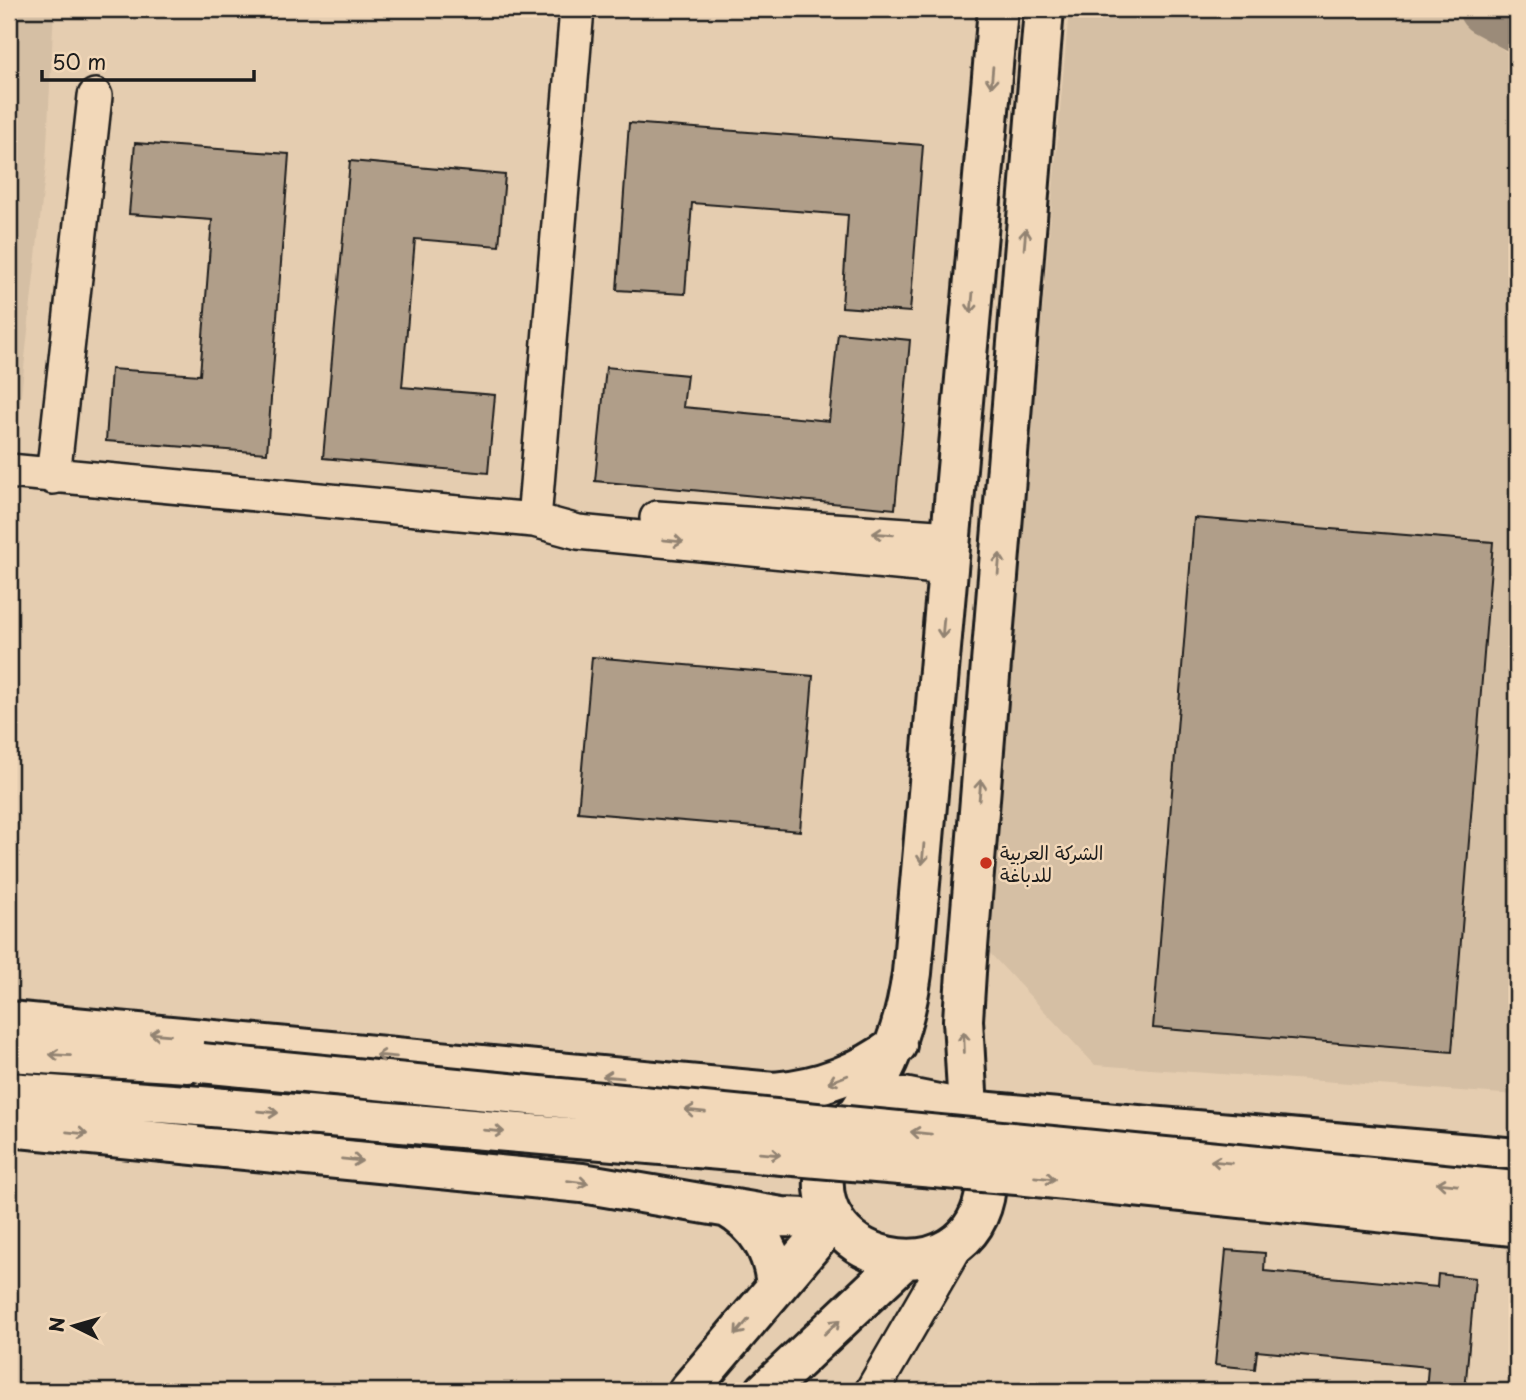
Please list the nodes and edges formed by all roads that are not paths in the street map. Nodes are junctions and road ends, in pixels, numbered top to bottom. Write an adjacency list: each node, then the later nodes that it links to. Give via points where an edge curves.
1 (577, 9): 7 (street)
2 (998, 9): 8 (main road, one-way to 8)
3 (1044, 9): 13 (main road, one-way to 3, via 963,1020 966,972)
4 (94, 96): 6 (street)
5 (9, 471): 6 (street)
6 (53, 477): 7 (street)
7 (534, 520): 8 (street, via 580,512)
8 (950, 553): 10 (main road, one-way to 10, via 912,973)
9 (9, 1021): 10 (main road, one-way to 9, via 876,1061 827,1083 774,1092)
10 (897, 1045): 14 (main road)
11 (9, 1052): 16 (main road, one-way to 11, bridge, via 201,1063)
12 (9, 1092): 16 (main road, one-way to 16, bridge, via 1017,1175)
13 (968, 1110): 14 (main road, via 903,1097 880,1101); 16 (main road); 19 (main road, via 986,1168 986,1187 981,1206)
14 (859, 1112): 18 (main road, via 844,1125 826,1161 824,1181)
15 (9, 1127): 17 (main road, one-way to 17, via 582,1183)
16 (1516, 1198)
17 (724, 1206): 18 (main road, via 782,1217); 21 (main road, via 752,1225 762,1238)
18 (834, 1219): 20 (main road, via 864,1249); 21 (main road)
19 (960, 1239): 20 (main road, via 943,1251); 24 (street)
20 (904, 1260): 23 (main road, one-way to 20)
21 (776, 1286): 22 (main road, one-way to 22)
22 (688, 1391)
23 (765, 1391)
24 (872, 1391)

